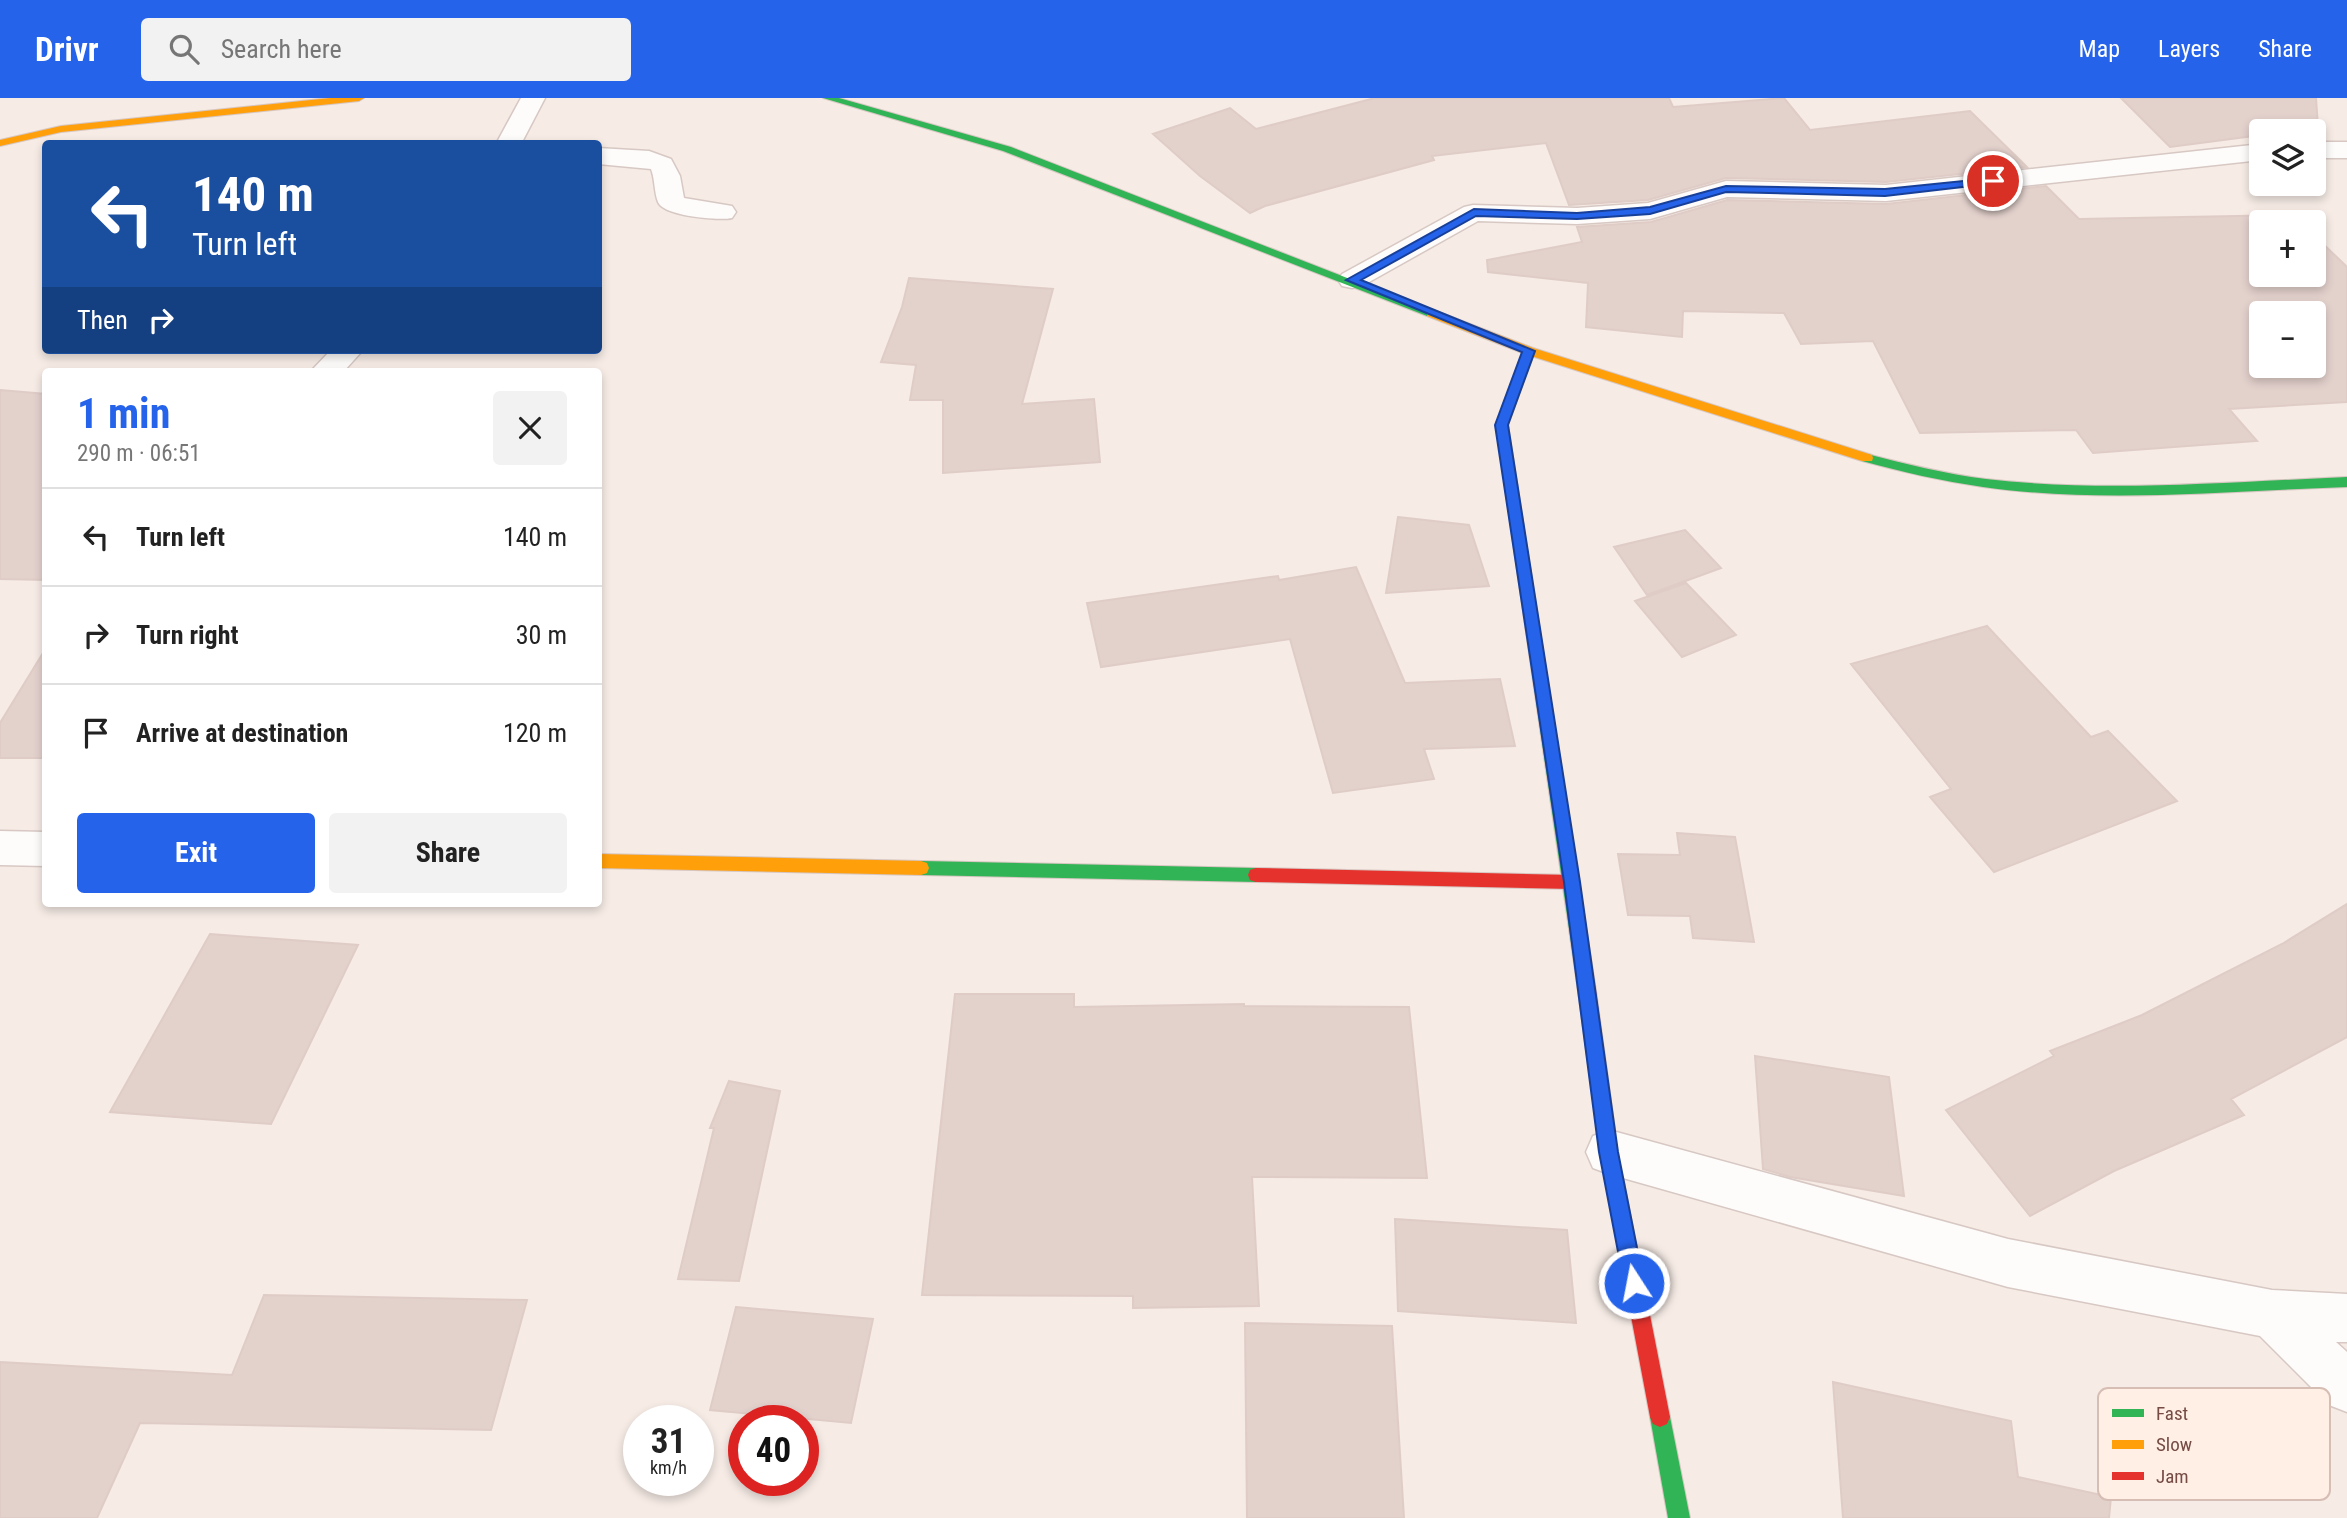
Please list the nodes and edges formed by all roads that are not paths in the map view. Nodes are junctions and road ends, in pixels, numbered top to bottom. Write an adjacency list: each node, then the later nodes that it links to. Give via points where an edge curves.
1 (359, 98): 5 (main road, via 61,130)
2 (533, 98): 4 (street)
3 (828, 98): 11 (main road, via 1007,149)
4 (510, 140)
5 (0, 143)
6 (2326, 150): 7 (street)
7 (2347, 150)
8 (2249, 153): 11 (street, via 1885,193 1726,189 1650,211 1577,216 1474,213)
9 (602, 156): 10 (street, via 662,164 671,202)
10 (723, 212)
11 (1352, 280): 12 (main road)
12 (1528, 351): 15 (main road, via 1907,471 1989,486 2078,491); 19 (main road, via 1502,425)
13 (344, 354): 14 (street)
14 (329, 368)
15 (2347, 482)
16 (0, 848): 17 (street)
17 (42, 849)
18 (602, 861): 19 (main road)
19 (1572, 882): 20 (main road)
20 (1609, 1152): 21 (street, via 2008,1264); 24 (main road)
21 (2272, 1314): 22 (street); 23 (street)
22 (2347, 1318)
23 (2347, 1387)
24 (1679, 1518)

